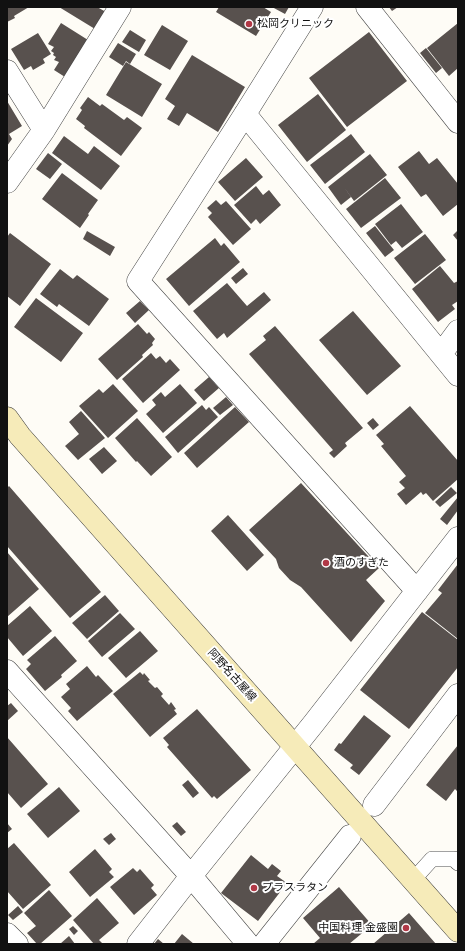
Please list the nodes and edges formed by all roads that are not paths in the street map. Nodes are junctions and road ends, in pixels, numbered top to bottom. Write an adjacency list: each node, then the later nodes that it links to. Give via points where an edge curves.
1 (120, 7): 7 (street)
2 (312, 7): 5 (street)
3 (367, 7): 6 (street)
4 (7, 71): 7 (street)
5 (245, 114): 10 (street); 14 (street, via 138,281)
6 (458, 122)
7 (44, 130): 8 (street)
8 (7, 182)
9 (458, 331): 10 (street)
10 (441, 354): 11 (street)
11 (458, 375)
12 (7, 418): 17 (main road, 阿野名古屋線, via 20,436)
13 (458, 538): 14 (street)
14 (417, 591): 17 (street)
15 (7, 671): 21 (street)
16 (458, 695): 18 (street)
17 (295, 747): 21 (street); 22 (main road, 阿野名古屋線)
18 (374, 805)
19 (350, 836): 28 (street)
20 (458, 863): 22 (lane, via 454,859 432,860)
21 (191, 876): 26 (street); 27 (street)
22 (413, 880): 23 (main road, 阿野名古屋線)
23 (458, 931)
24 (7, 934): 25 (street)
25 (17, 944)
26 (138, 944)
27 (248, 944)
28 (264, 944)

